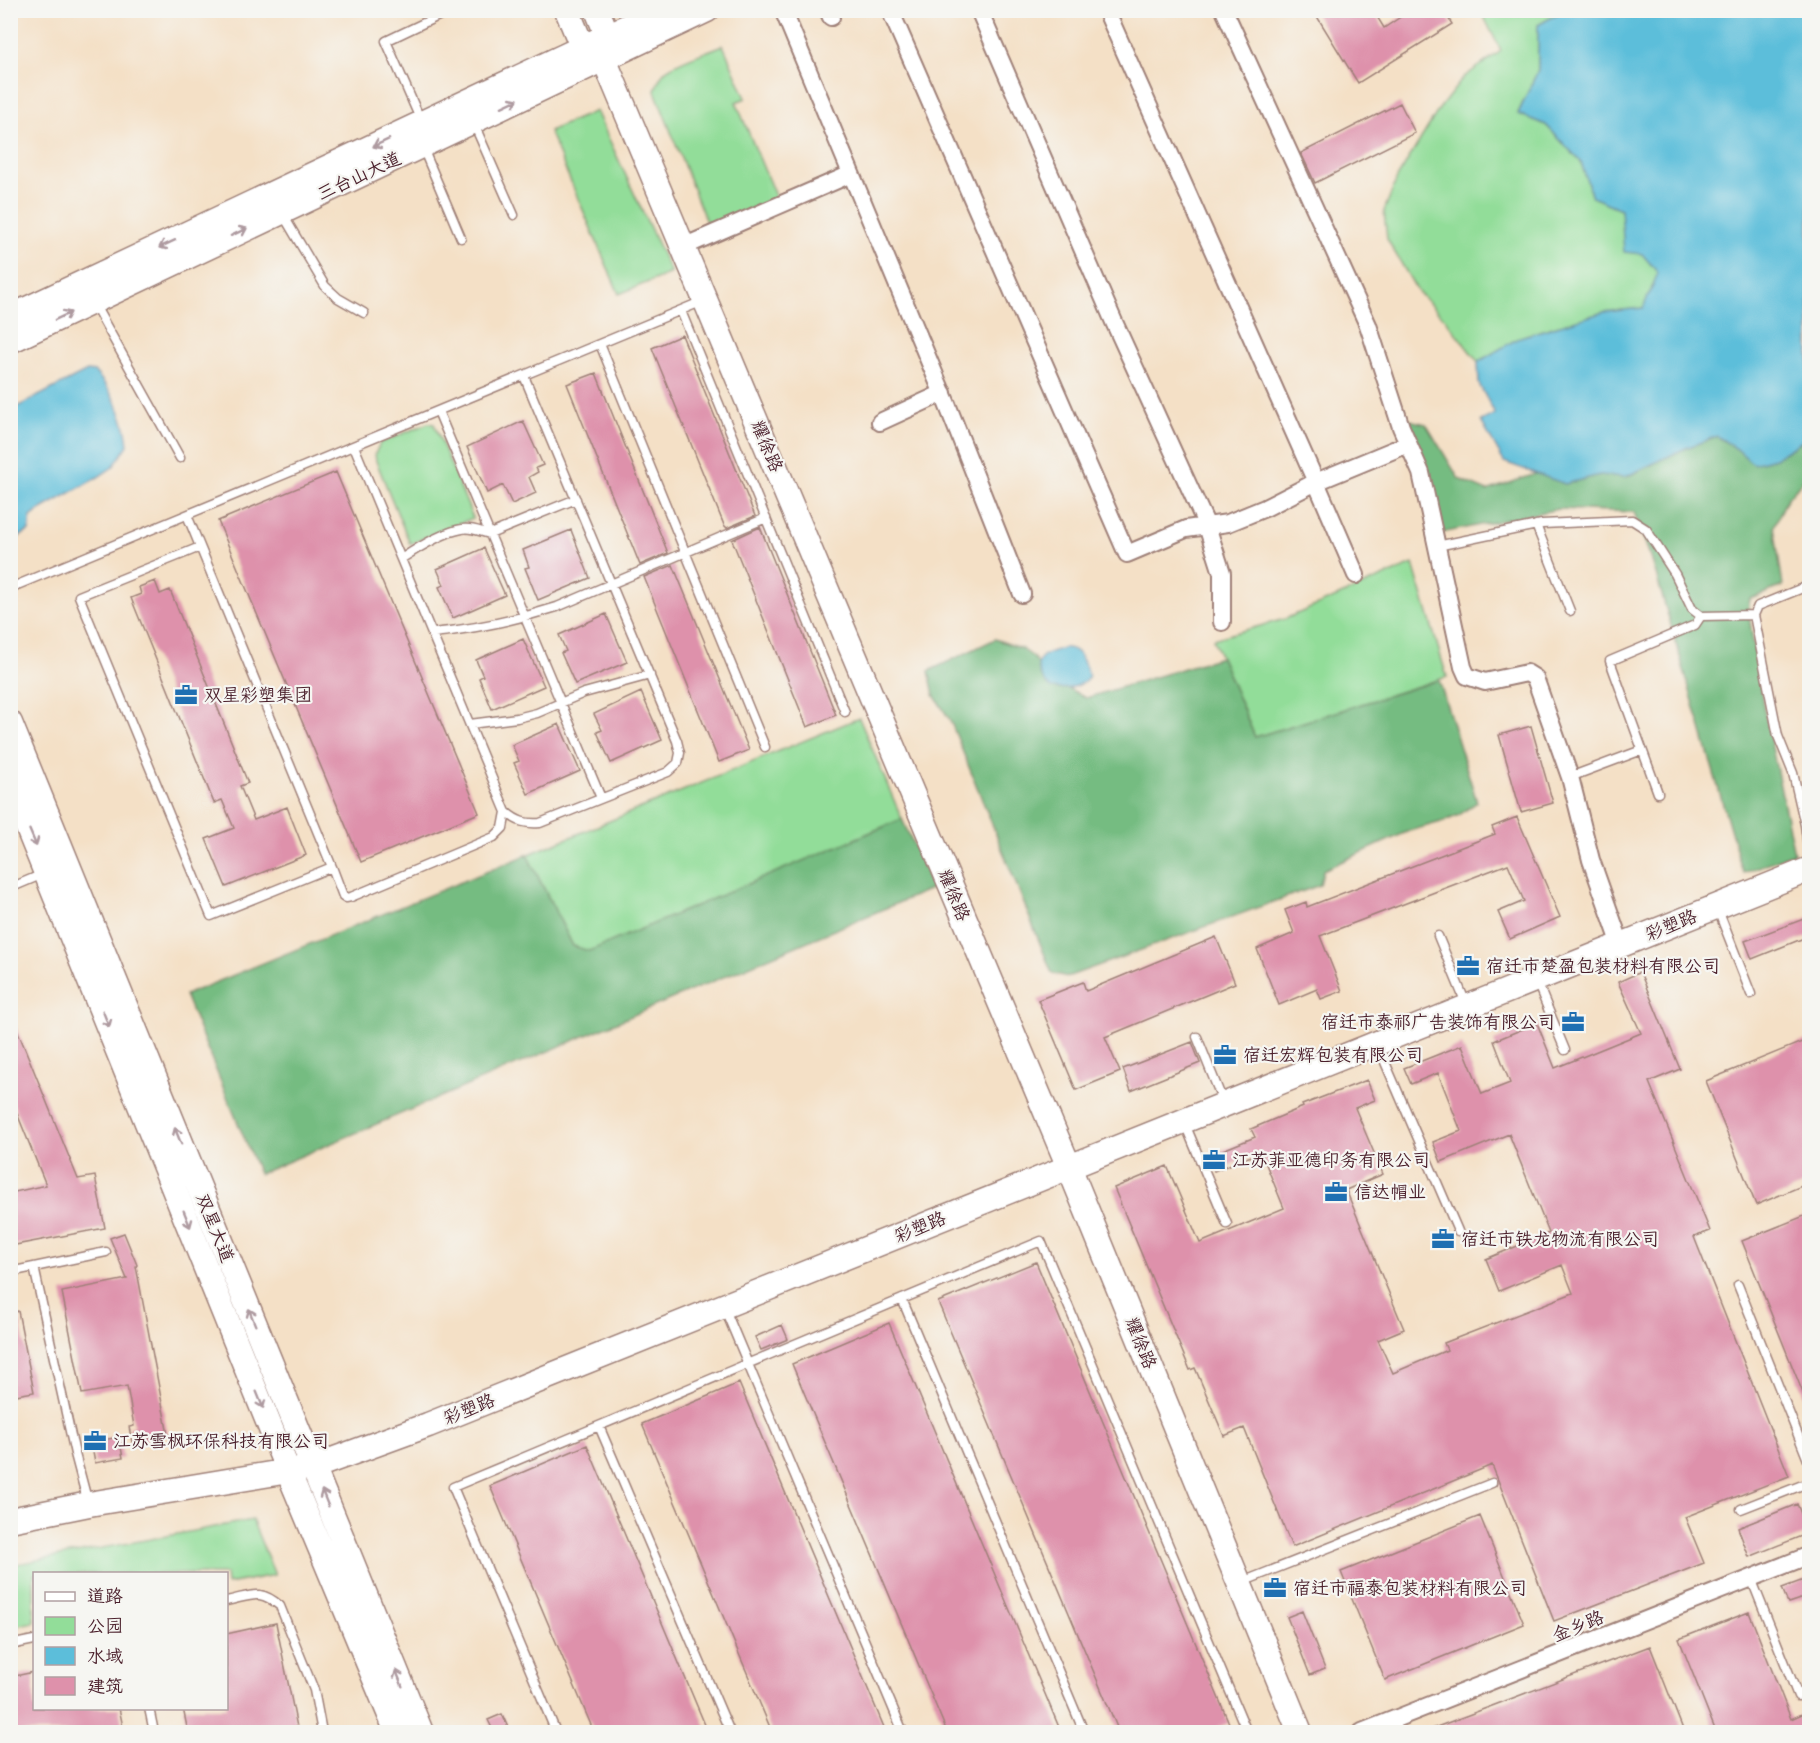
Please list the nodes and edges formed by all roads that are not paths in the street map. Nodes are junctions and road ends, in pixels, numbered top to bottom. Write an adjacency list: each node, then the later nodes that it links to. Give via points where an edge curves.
1 (451, 10): 13 (lane, via 386,41)
2 (567, 10): 11 (street)
3 (597, 10): 11 (street)
4 (662, 10): 11 (street, 三台山大道)
5 (707, 10): 11 (street, 三台山大道)
6 (783, 10): 14 (street)
7 (891, 10): 38 (street, via 1127,554 1186,529)
8 (979, 10): 38 (street)
9 (1106, 10): 33 (street)
10 (1224, 10): 30 (street, via 1368,325)
11 (600, 52): 12 (street, 三台山大道, one-way to 11); 13 (street, 三台山大道); 18 (street, 耀徐路)
12 (473, 121): 13 (street, 三台山大道); 16 (lane)
13 (422, 134): 15 (street, 三台山大道); 17 (lane); 23 (street, 三台山大道, one-way to 23)
14 (852, 174): 18 (street); 27 (street)
15 (281, 213): 20 (street, 三台山大道, one-way to 15); 22 (lane, via 325,286)
16 (514, 215)
17 (462, 238)
18 (683, 247): 19 (street, 耀徐路)
19 (705, 300): 21 (lane); 83 (street, 耀徐路)
20 (93, 302): 24 (street, 三台山大道, one-way to 20); 32 (lane)
21 (681, 310): 25 (lane); 36 (lane)
22 (364, 312)
23 (10, 317)
24 (10, 341)
25 (600, 344): 26 (lane); 42 (lane)
26 (524, 376): 28 (lane); 34 (lane)
27 (943, 393): 29 (street); 48 (street)
28 (438, 411): 31 (lane); 39 (lane)
29 (880, 422)
30 (1408, 444): 33 (street); 40 (street, via 1421,473)
31 (354, 446): 35 (lane); 43 (lane)
32 (180, 458)
33 (1316, 482): 38 (street, via 1228,523); 44 (street)
34 (576, 499): 39 (lane); 45 (lane)
35 (187, 515): 41 (lane); 47 (lane)
36 (766, 518): 42 (lane); 57 (lane)
37 (1536, 525): 40 (lane); 49 (lane); 51 (lane, via 1632,520 1646,529 1692,609)
38 (1207, 526): 53 (street, via 1222,573)
39 (490, 534): 43 (lane, via 461,529 420,546); 52 (lane)
40 (1437, 546): 62 (street, via 1467,676 1485,682 1527,673 1535,678)
41 (200, 547): 68 (lane); 68 (lane, via 79,596 211,916)
42 (685, 552): 45 (lane); 60 (lane)
43 (401, 559): 54 (lane)
44 (1356, 575)
45 (611, 583): 52 (lane); 55 (lane)
46 (1809, 585): 50 (lane, via 1758,606)
47 (10, 588)
48 (1022, 594)
49 (1570, 611)
50 (1754, 615): 51 (lane); 67 (lane, via 1778,736 1793,773 1805,825)
51 (1701, 616): 61 (lane, via 1695,625 1610,661)
52 (525, 617): 54 (lane); 56 (lane)
53 (1222, 622)
54 (432, 633): 59 (lane)
55 (650, 675): 56 (lane); 65 (lane, via 677,741 678,763 668,772)
56 (562, 703): 59 (lane, via 517,718); 65 (lane)
57 (845, 712)
58 (10, 723): 69 (street, 双星大道)
59 (470, 724): 66 (lane)
60 (765, 747)
61 (1642, 750): 62 (lane); 64 (lane)
62 (1570, 777): 74 (street, via 1591,860)
63 (10, 784): 69 (street, 双星大道, one-way to 69)
64 (1658, 793)
65 (601, 798): 66 (lane, via 540,823 517,821)
66 (506, 812): 68 (lane, via 503,828 494,837 351,897 344,896)
67 (1809, 861)
68 (332, 867)
69 (57, 868): 71 (lane); 95 (street, 双星大道, one-way to 69); 96 (street, 双星大道, one-way to 96)
70 (1809, 869): 72 (street, 彩塑路)
71 (10, 888)
72 (1717, 906): 74 (street, 彩塑路); 76 (lane)
73 (1438, 936): 77 (lane)
74 (1621, 945): 75 (street, 彩塑路)
75 (1536, 979): 77 (street, 彩塑路); 80 (lane)
76 (1751, 994)
77 (1467, 1006): 79 (street, 彩塑路)
78 (1197, 1037): 81 (lane)
79 (1377, 1043): 81 (street, 彩塑路); 85 (lane)
80 (1565, 1050)
81 (1224, 1105): 82 (street, 彩塑路)
82 (1184, 1121): 83 (street, 彩塑路); 84 (lane)
83 (1069, 1167): 91 (street, 彩塑路); 104 (street, 耀徐路)
84 (1227, 1224)
85 (1458, 1231)
86 (106, 1252): 87 (lane)
87 (34, 1267): 88 (lane); 99 (lane)
88 (10, 1272)
89 (1738, 1286): 94 (lane)
90 (902, 1299): 92 (lane); 117 (lane); 118 (lane, via 1041,1241)
91 (724, 1306): 92 (lane); 95 (street, 彩塑路)
92 (748, 1364): 93 (lane); 116 (lane)
93 (598, 1426): 114 (lane, via 453,1487); 115 (lane)
94 (1809, 1465)
95 (313, 1467): 96 (street, 彩塑路); 113 (street, 双星大道, one-way to 95)
96 (288, 1471): 99 (street, 彩塑路); 112 (street, 双星大道)
97 (1809, 1482): 100 (lane)
98 (1492, 1483): 104 (lane)
99 (89, 1504): 101 (street, 彩塑路)
100 (1741, 1509)
101 (10, 1520)
102 (1809, 1555): 103 (street, 金乡路)
103 (1751, 1578): 108 (lane, via 1798,1696); 120 (street, 金乡路)
104 (1239, 1583): 119 (street, 耀徐路)
105 (228, 1601): 111 (lane, via 262,1594 280,1606 314,1690)
106 (33, 1640): 107 (lane)
107 (10, 1645)
108 (1809, 1692)
109 (149, 1710): 110 (lane)
110 (154, 1732)
111 (322, 1732)
112 (397, 1732)
113 (421, 1732)
114 (556, 1732)
115 (730, 1732)
116 (903, 1732)
117 (1084, 1732)
118 (1247, 1732)
119 (1299, 1732)
120 (1362, 1732)

